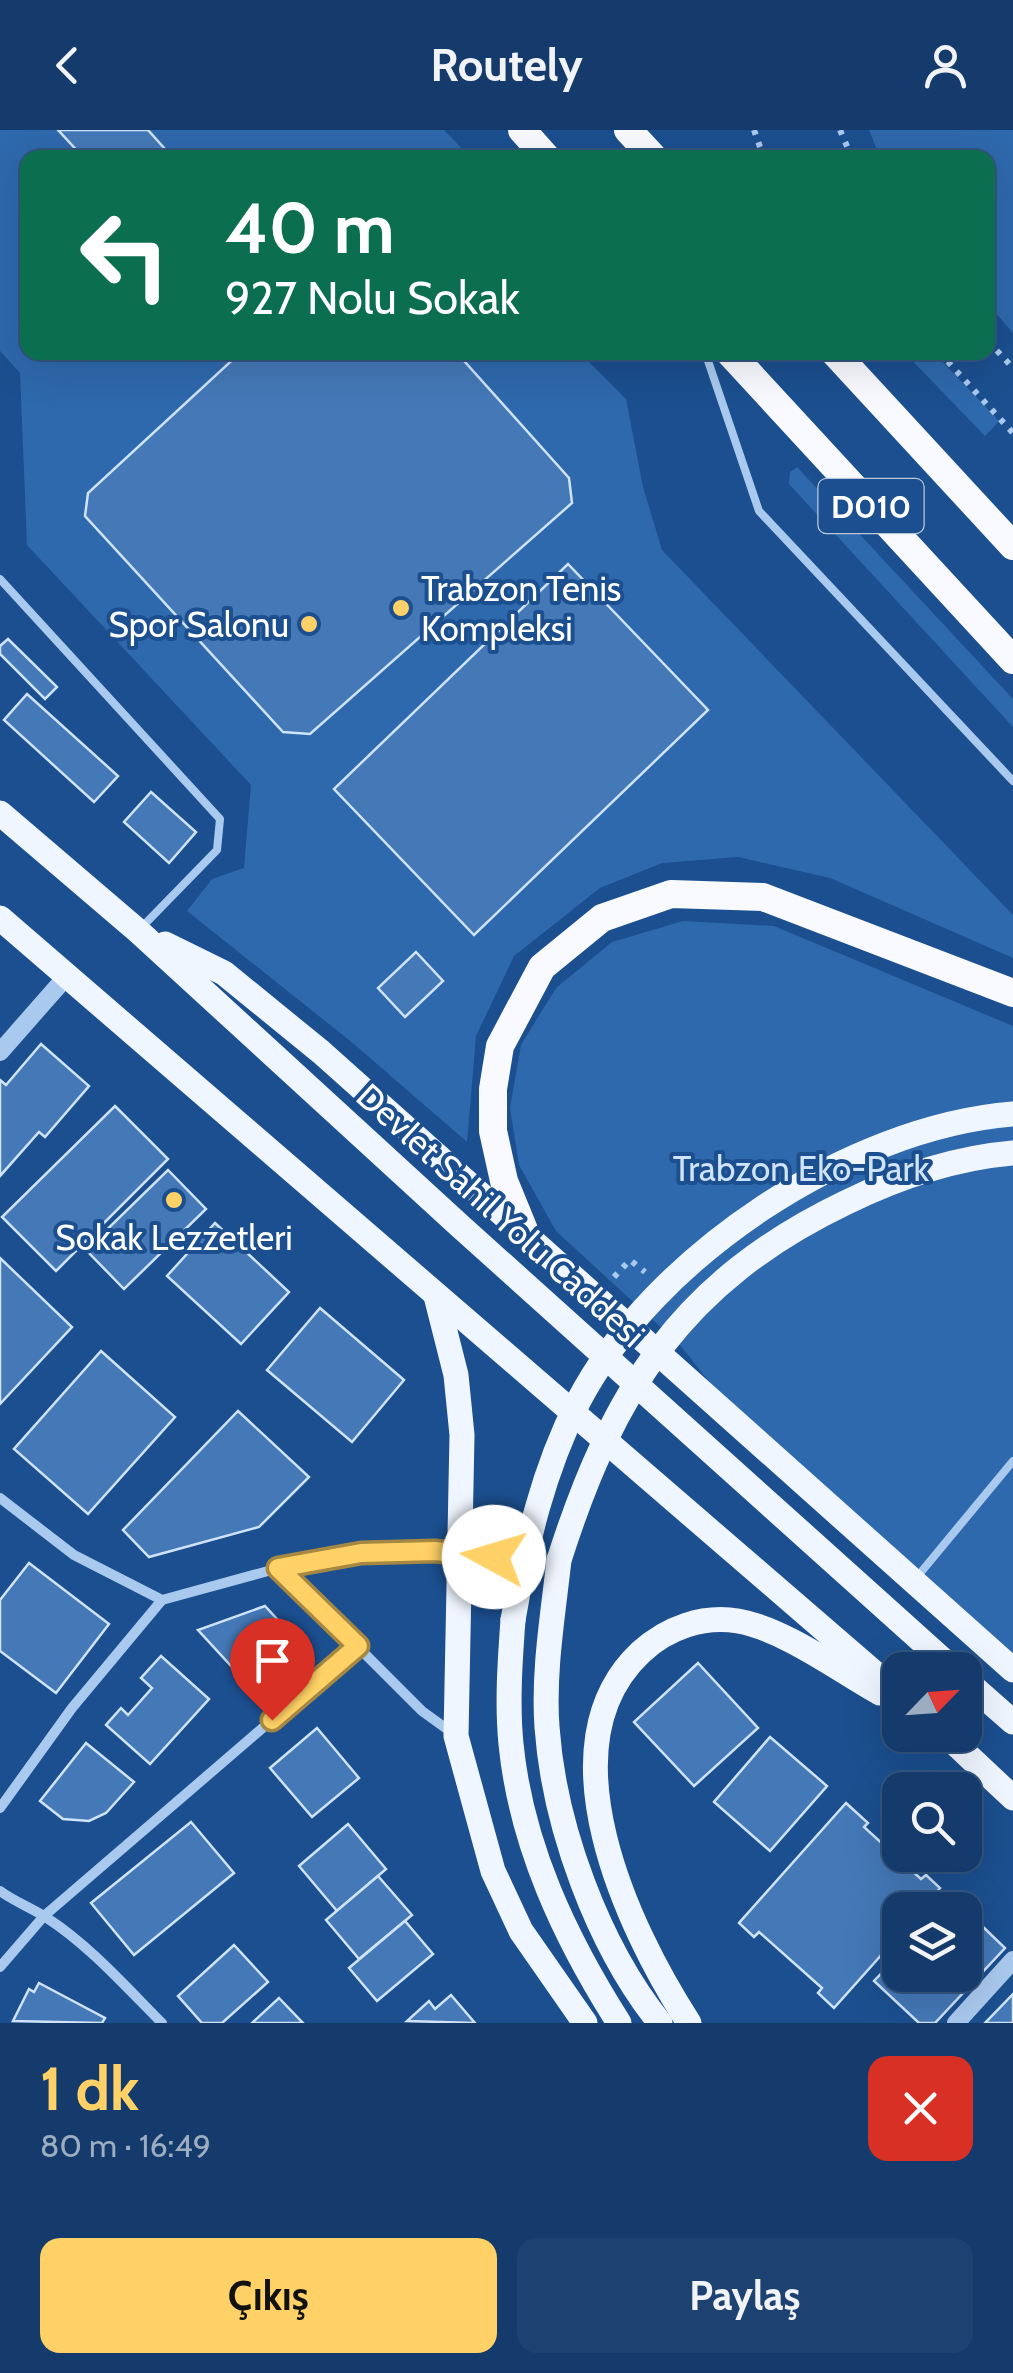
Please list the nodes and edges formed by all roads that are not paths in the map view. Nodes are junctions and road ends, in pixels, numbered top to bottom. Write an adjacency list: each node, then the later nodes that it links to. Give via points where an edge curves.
1 (522, 130): 3 (highway)
2 (628, 130): 4 (highway)
3 (541, 150)
4 (647, 150)
5 (708, 360): 11 (lane, via 759,511)
6 (736, 360): 10 (highway, D010)
7 (841, 360): 8 (highway, D010)
8 (1013, 546)
9 (0, 579): 14 (lane, via 220,819 217,850)
10 (1013, 660)
11 (1013, 781)
12 (0, 813): 14 (main road, Devlet Sahil Yolu Caddesi)
13 (0, 918): 15 (main road)
14 (138, 930): 20 (main road, via 224,973); 29 (main road, Devlet Sahil Yolu Caddesi)
15 (66, 977): 17 (street); 21 (main road)
16 (1013, 993): 20 (highway, via 763,896 671,894 602,918 542,967 500,1046 492,1131)
17 (0, 1052)
18 (1013, 1114): 24 (main road, bridge, via 922,1131 850,1160 782,1194 703,1251 614,1348 580,1398 542,1488)
19 (1013, 1153): 47 (main road, bridge, via 935,1167 875,1188 794,1228 726,1275 667,1340 618,1412 589,1472 559,1560 546,1727 578,1869 608,1940)
20 (524, 1230): 26 (main road)
21 (436, 1296): 31 (main road); 35 (main road, via 456,1375 462,1435)
22 (1013, 1461): 26 (lane)
23 (0, 1498): 27 (street, via 74,1555)
24 (523, 1560): 25 (street, bridge, via 435,1551 361,1553); 46 (main road, bridge, via 509,1675 521,1804 561,1924)
25 (278, 1568): 27 (street); 28 (street)
26 (913, 1582): 30 (main road)
27 (162, 1600): 38 (street)
28 (358, 1646): 35 (street); 40 (street)
29 (934, 1652)
30 (1013, 1670)
31 (882, 1680)
32 (882, 1695): 48 (main road, via 759,1626 727,1620 674,1629 614,1682 597,1737 602,1817 624,1904)
33 (982, 1695): 34 (main road)
34 (1013, 1722)
35 (456, 1736): 45 (main road, via 493,1871 522,1931)
36 (964, 1752): 37 (main road)
37 (1013, 1798)
38 (0, 1808)
39 (0, 1891): 40 (street)
40 (44, 1916): 42 (street); 43 (street, via 88,1950)
41 (1013, 1960): 49 (street)
42 (0, 1967)
43 (150, 2018): 44 (street)
44 (162, 2023)
45 (585, 2023)
46 (619, 2023)
47 (660, 2023)
48 (688, 2023)
49 (956, 2023)

